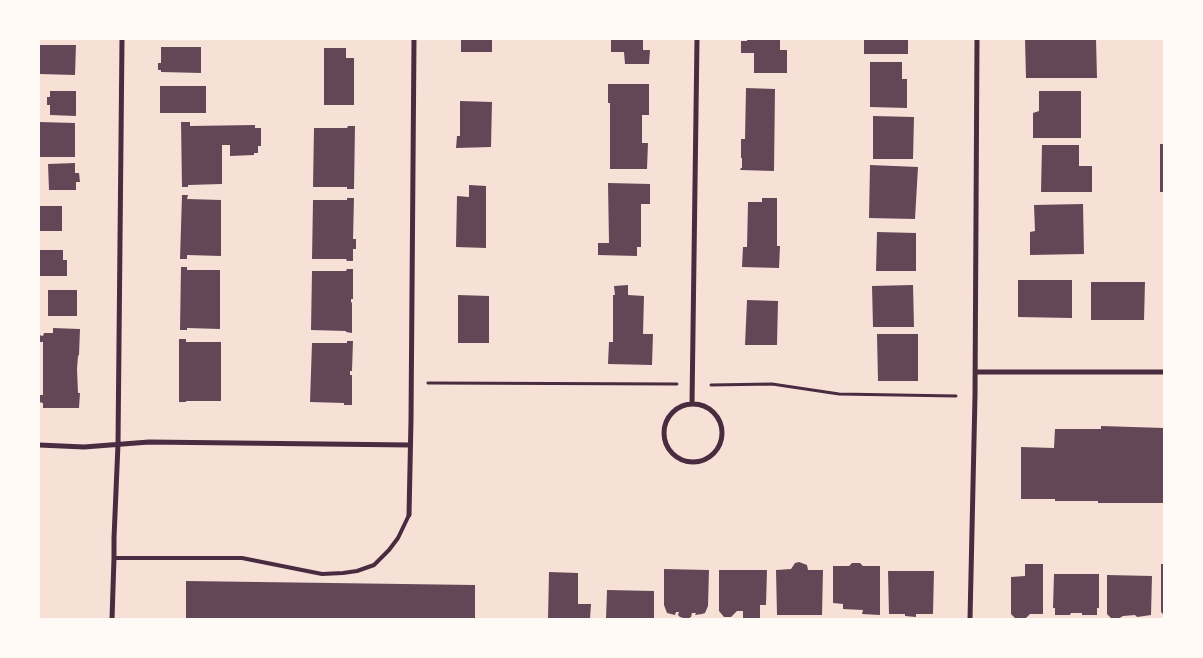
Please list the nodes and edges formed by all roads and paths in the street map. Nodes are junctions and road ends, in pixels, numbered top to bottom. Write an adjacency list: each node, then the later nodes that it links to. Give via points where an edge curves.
1 (122, 39): 12 (street)
2 (414, 39): 14 (street)
3 (697, 39): 11 (street)
4 (977, 39): 5 (street)
5 (976, 372): 6 (street); 18 (street)
6 (1164, 372)
7 (428, 383): 8 (path)
8 (677, 384)
9 (712, 385): 10 (path, via 772,384 839,394)
10 (956, 396)
11 (692, 404): 11 (street, via 680,407 672,414 664,431 665,442 677,458 696,462 712,455 718,448 722,430 714,414 707,408)
12 (118, 444): 13 (street, via 84,447); 14 (street); 16 (street)
13 (39, 445)
14 (410, 445): 15 (street)
15 (408, 515): 16 (lane, via 389,550 374,564 358,571 322,574 242,558)
16 (114, 558): 17 (street)
17 (112, 619)
18 (970, 619)

